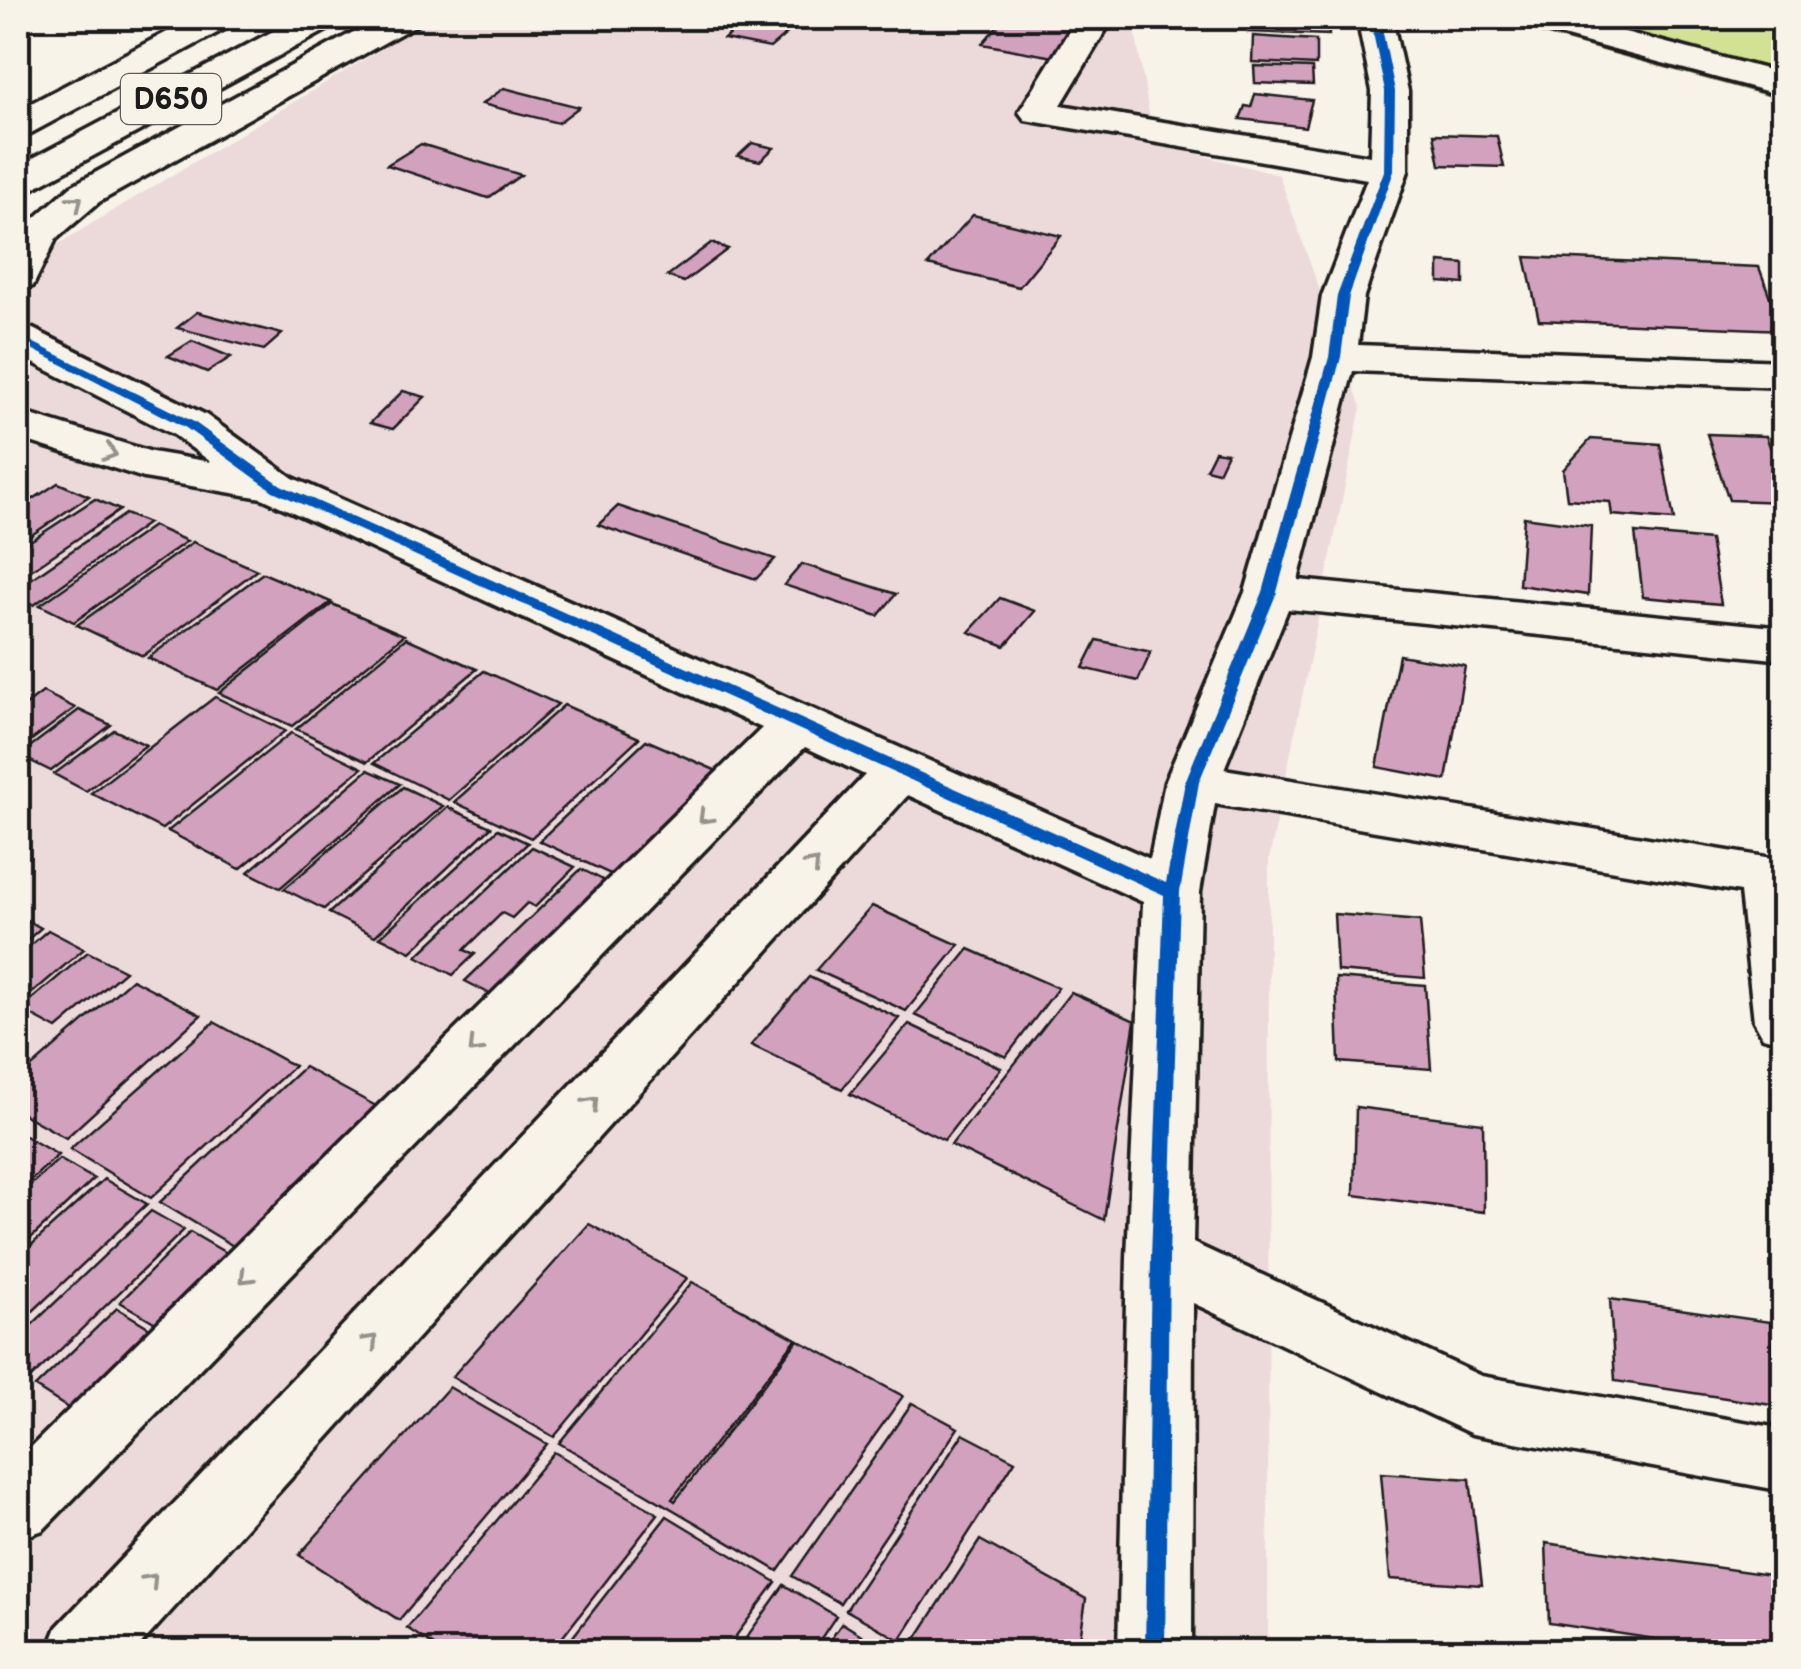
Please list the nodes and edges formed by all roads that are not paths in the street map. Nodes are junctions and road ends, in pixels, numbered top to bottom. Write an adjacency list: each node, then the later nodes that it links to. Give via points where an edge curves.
1 (324, 18): 10 (main road, D650)
2 (404, 18): 11 (main road, one-way to 2, via 38,233 84,194)
3 (1095, 18): 9 (main road, via 1038,112)
4 (1375, 18): 9 (main road, via 1390,91)
5 (1534, 18): 7 (main road)
6 (208, 20): 8 (main road, D650)
7 (1784, 85)
8 (18, 125)
9 (1389, 171): 13 (main road, via 1343,296)
10 (18, 181)
11 (18, 277)
12 (18, 338): 16 (main road, via 190,425)
13 (1335, 357): 14 (main road); 17 (main road)
14 (1784, 374)
15 (29, 438): 16 (main road, one-way to 16)
16 (278, 488): 19 (main road)
17 (1270, 592): 18 (main road); 21 (main road)
18 (1784, 644)
19 (798, 723): 20 (main road); 27 (main road, one-way to 27)
20 (901, 770): 23 (main road); 28 (main road, one-way to 20)
21 (1192, 782): 22 (main road); 23 (main road)
22 (1774, 879): 24 (main road)
23 (1172, 892): 25 (main road)
24 (1784, 1020)
25 (1160, 1257): 26 (main road, via 1472,1404); 29 (main road)
26 (1784, 1460)
27 (18, 1507)
28 (84, 1652)
29 (1155, 1652)

